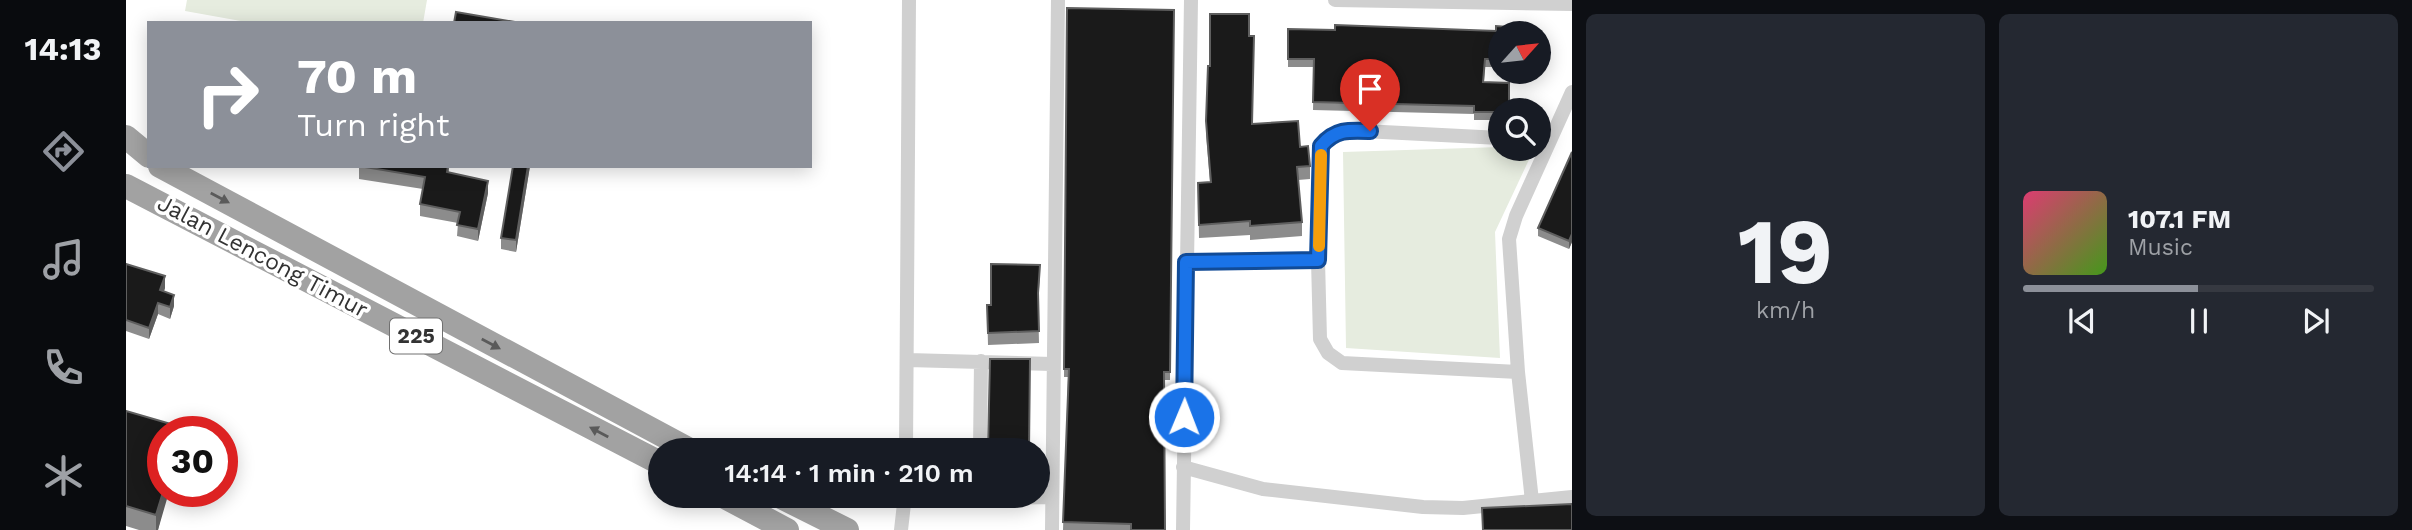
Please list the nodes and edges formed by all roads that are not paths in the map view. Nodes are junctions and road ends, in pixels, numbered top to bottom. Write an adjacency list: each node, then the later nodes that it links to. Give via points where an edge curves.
1 (909, 0): 20 (street)
2 (1058, 0): 22 (street)
3 (1191, 0): 19 (street)
4 (1335, 0): 5 (street)
5 (1572, 4)
6 (1572, 92): 7 (street)
7 (1551, 128)
8 (126, 136): 11 (highway)
9 (1488, 137): 18 (street, via 1344,130 1330,135 1321,146)
10 (126, 149): 12 (highway, Jalan Lencong Timur)
11 (147, 156)
12 (147, 157)
13 (1536, 161): 23 (street, via 1511,228)
14 (165, 168): 24 (highway, Jalan Lencong Timur / 225, one-way to 24)
15 (126, 186): 17 (highway, Jalan Lencong Timur / 225)
16 (126, 201): 17 (highway)
17 (172, 209): 27 (highway, Jalan Lencong Timur / 225, one-way to 17)
18 (1318, 260): 19 (street); 23 (street, via 1320,339 1328,353 1342,363)
19 (1186, 262): 28 (street)
20 (908, 359): 21 (street); 25 (street)
21 (981, 362): 22 (street); 26 (street)
22 (1052, 364): 29 (street)
23 (1518, 372): 31 (street)
24 (668, 438)
25 (906, 438)
26 (981, 438)
27 (648, 457)
28 (1183, 467): 31 (street, via 1263,489 1423,507 1463,508); 39 (street)
29 (1052, 497): 38 (street)
30 (1572, 497): 31 (street)
31 (1532, 500)
32 (746, 508): 35 (highway)
33 (803, 508): 36 (highway)
34 (904, 508): 37 (street)
35 (787, 530)
36 (848, 530)
37 (901, 530)
38 (1052, 530)
39 (1183, 530)

